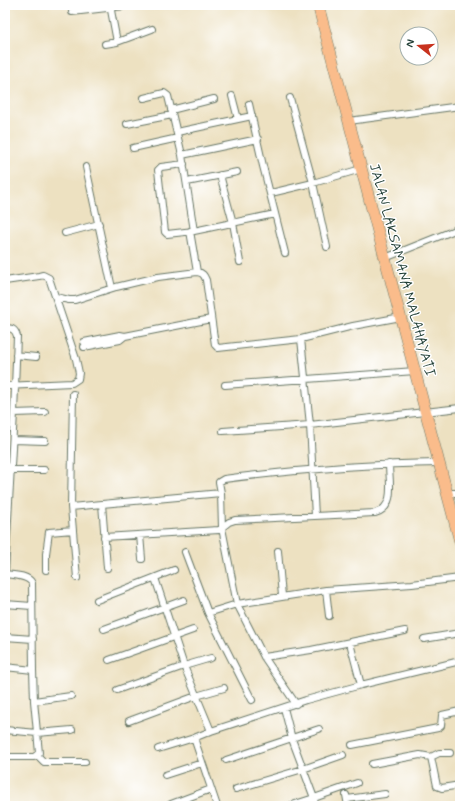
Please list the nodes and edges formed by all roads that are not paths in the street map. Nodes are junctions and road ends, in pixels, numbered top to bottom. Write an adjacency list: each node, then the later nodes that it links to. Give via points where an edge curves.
1 (133, 5): 3 (street)
2 (318, 5): 17 (highway, JALAN LAKSAMANA MALAHAYATI)
3 (110, 6): 4 (street); 6 (street)
4 (72, 12)
5 (152, 29): 6 (street)
6 (117, 42): 7 (street)
7 (105, 44)
8 (232, 96): 16 (street)
9 (144, 98): 14 (street, via 165,93)
10 (290, 98): 29 (street)
11 (214, 99): 14 (street)
12 (250, 104): 15 (street)
13 (460, 106): 17 (street)
14 (172, 112): 18 (street); 19 (street)
15 (252, 116): 16 (street); 20 (street)
16 (238, 118): 19 (street)
17 (349, 121): 25 (highway, JALAN LAKSAMANA MALAHAYATI)
18 (127, 124)
19 (178, 135): 21 (street); 22 (street)
20 (258, 139): 22 (street); 30 (street)
21 (133, 148)
22 (182, 155): 23 (street)
23 (184, 164): 28 (street); 35 (street, via 161,167 157,172 165,233 168,235)
24 (86, 167): 33 (street)
25 (361, 169): 29 (street); 39 (highway, JALAN LAKSAMANA MALAHAYATI)
26 (237, 172): 27 (street)
27 (220, 175): 28 (street); 32 (street)
28 (187, 182): 35 (street)
29 (313, 183): 30 (street); 37 (street)
30 (271, 193): 31 (street)
31 (275, 214): 32 (street); 38 (street)
32 (233, 223): 35 (street); 40 (street)
33 (98, 224): 36 (street); 43 (street)
34 (460, 228): 39 (street)
35 (192, 231): 41 (street)
36 (65, 233)
37 (327, 247)
38 (285, 253)
39 (385, 258): 45 (highway, JALAN LAKSAMANA MALAHAYATI)
40 (240, 262)
41 (197, 272): 43 (street, via 158,277); 46 (street, via 205,276)
42 (5, 281): 44 (street, via 46,276)
43 (112, 288): 44 (street, via 75,300)
44 (57, 297): 56 (street, via 76,359 78,379 72,383)
45 (401, 317): 48 (street); 52 (highway, JALAN LAKSAMANA MALAHAYATI)
46 (211, 319): 48 (street, via 215,345 218,348); 49 (street, via 120,335)
47 (5, 328): 50 (street, via 16,331)
48 (301, 338): 53 (street)
49 (84, 345)
50 (16, 355): 51 (street); 56 (street)
51 (36, 357)
52 (415, 372): 53 (street); 60 (highway, JALAN LAKSAMANA MALAHAYATI)
53 (306, 379): 54 (street); 62 (street)
54 (225, 385)
55 (5, 386): 56 (street)
56 (15, 386): 61 (street)
57 (73, 394): 75 (street)
58 (460, 408): 60 (street)
59 (45, 412): 61 (street)
60 (425, 412): 62 (street); 66 (highway, JALAN LAKSAMANA MALAHAYATI)
61 (14, 413): 64 (street)
62 (310, 425): 63 (street); 68 (street)
63 (223, 431)
64 (13, 440): 65 (street); 69 (street)
65 (45, 441)
66 (439, 463): 67 (street); 72 (highway, JALAN LAKSAMANA MALAHAYATI)
67 (389, 464): 68 (street); 76 (street, via 390,499 385,509 375,513)
68 (312, 469): 71 (street, via 224,479 219,482); 76 (street)
69 (11, 470): 70 (street); 88 (street)
70 (44, 470)
71 (220, 493): 74 (street); 77 (street)
72 (447, 493): 73 (street); 81 (highway, JALAN LAKSAMANA MALAHAYATI)
73 (460, 493)
74 (102, 504): 75 (street); 80 (street)
75 (72, 507): 78 (street)
76 (315, 516): 77 (street, via 235,520)
77 (222, 528): 79 (street); 97 (street)
78 (73, 530): 86 (street, via 50,532); 89 (street)
79 (140, 535): 80 (street); 84 (street)
80 (104, 537): 85 (street)
81 (460, 542)
82 (278, 550): 93 (street)
83 (185, 552): 100 (street)
84 (142, 559)
85 (107, 568)
86 (46, 570)
87 (174, 570): 90 (street)
88 (5, 573): 98 (street, via 31,580)
89 (77, 578)
90 (155, 578): 94 (street); 99 (street)
91 (460, 578): 92 (street)
92 (326, 590): 93 (street); 101 (street)
93 (282, 596): 97 (street)
94 (96, 600)
95 (184, 600): 99 (street)
96 (5, 604): 98 (street)
97 (237, 604): 100 (street); 111 (street)
98 (32, 606): 108 (street)
99 (165, 608): 102 (street); 107 (street)
100 (208, 614): 123 (street)
101 (329, 616)
102 (104, 629)
103 (194, 630): 107 (street)
104 (405, 631): 110 (street)
105 (460, 633): 109 (street)
106 (5, 637): 108 (street)
107 (175, 637): 113 (street); 115 (street)
108 (33, 639): 117 (street)
109 (424, 639)
110 (350, 643): 111 (street); 118 (street)
111 (264, 657): 125 (street)
112 (211, 658): 115 (street)
113 (109, 660)
114 (460, 661): 118 (street)
115 (184, 666): 120 (street); 122 (street)
116 (5, 668): 117 (street)
117 (33, 670): 124 (street)
118 (361, 685): 125 (street)
119 (224, 688): 122 (street)
120 (117, 690)
121 (71, 696): 124 (street)
122 (196, 696): 128 (street); 132 (street)
123 (252, 700)
124 (34, 701): 133 (street)
125 (296, 704): 126 (street)
126 (284, 708): 132 (street); 135 (street)
127 (460, 711): 136 (street, via 442,715 441,726 438,728)
128 (128, 721)
129 (319, 729): 135 (street)
130 (5, 730): 133 (street)
131 (72, 730): 133 (street)
132 (211, 731): 134 (street)
133 (37, 732): 139 (street)
134 (194, 738): 137 (street); 145 (street)
135 (292, 738): 143 (street); 147 (street)
136 (352, 745)
137 (158, 749)
138 (450, 753): 141 (street)
139 (37, 755): 142 (street); 144 (street, via 44,762)
140 (343, 755): 147 (street)
141 (431, 756): 146 (street, via 420,755); 150 (street, via 437,786 442,788)
142 (5, 757)
143 (226, 760)
144 (85, 762)
145 (202, 763): 148 (street); 151 (street)
146 (372, 764)
147 (303, 769): 152 (street); 154 (street)
148 (165, 775)
149 (356, 783): 154 (street)
150 (460, 785)
151 (211, 789): 156 (street); 157 (street)
152 (236, 789)
153 (385, 794): 155 (street)
154 (314, 798): 158 (street); 159 (street)
155 (347, 800)
156 (171, 804)
157 (217, 806)
158 (289, 806)
159 (315, 806)

